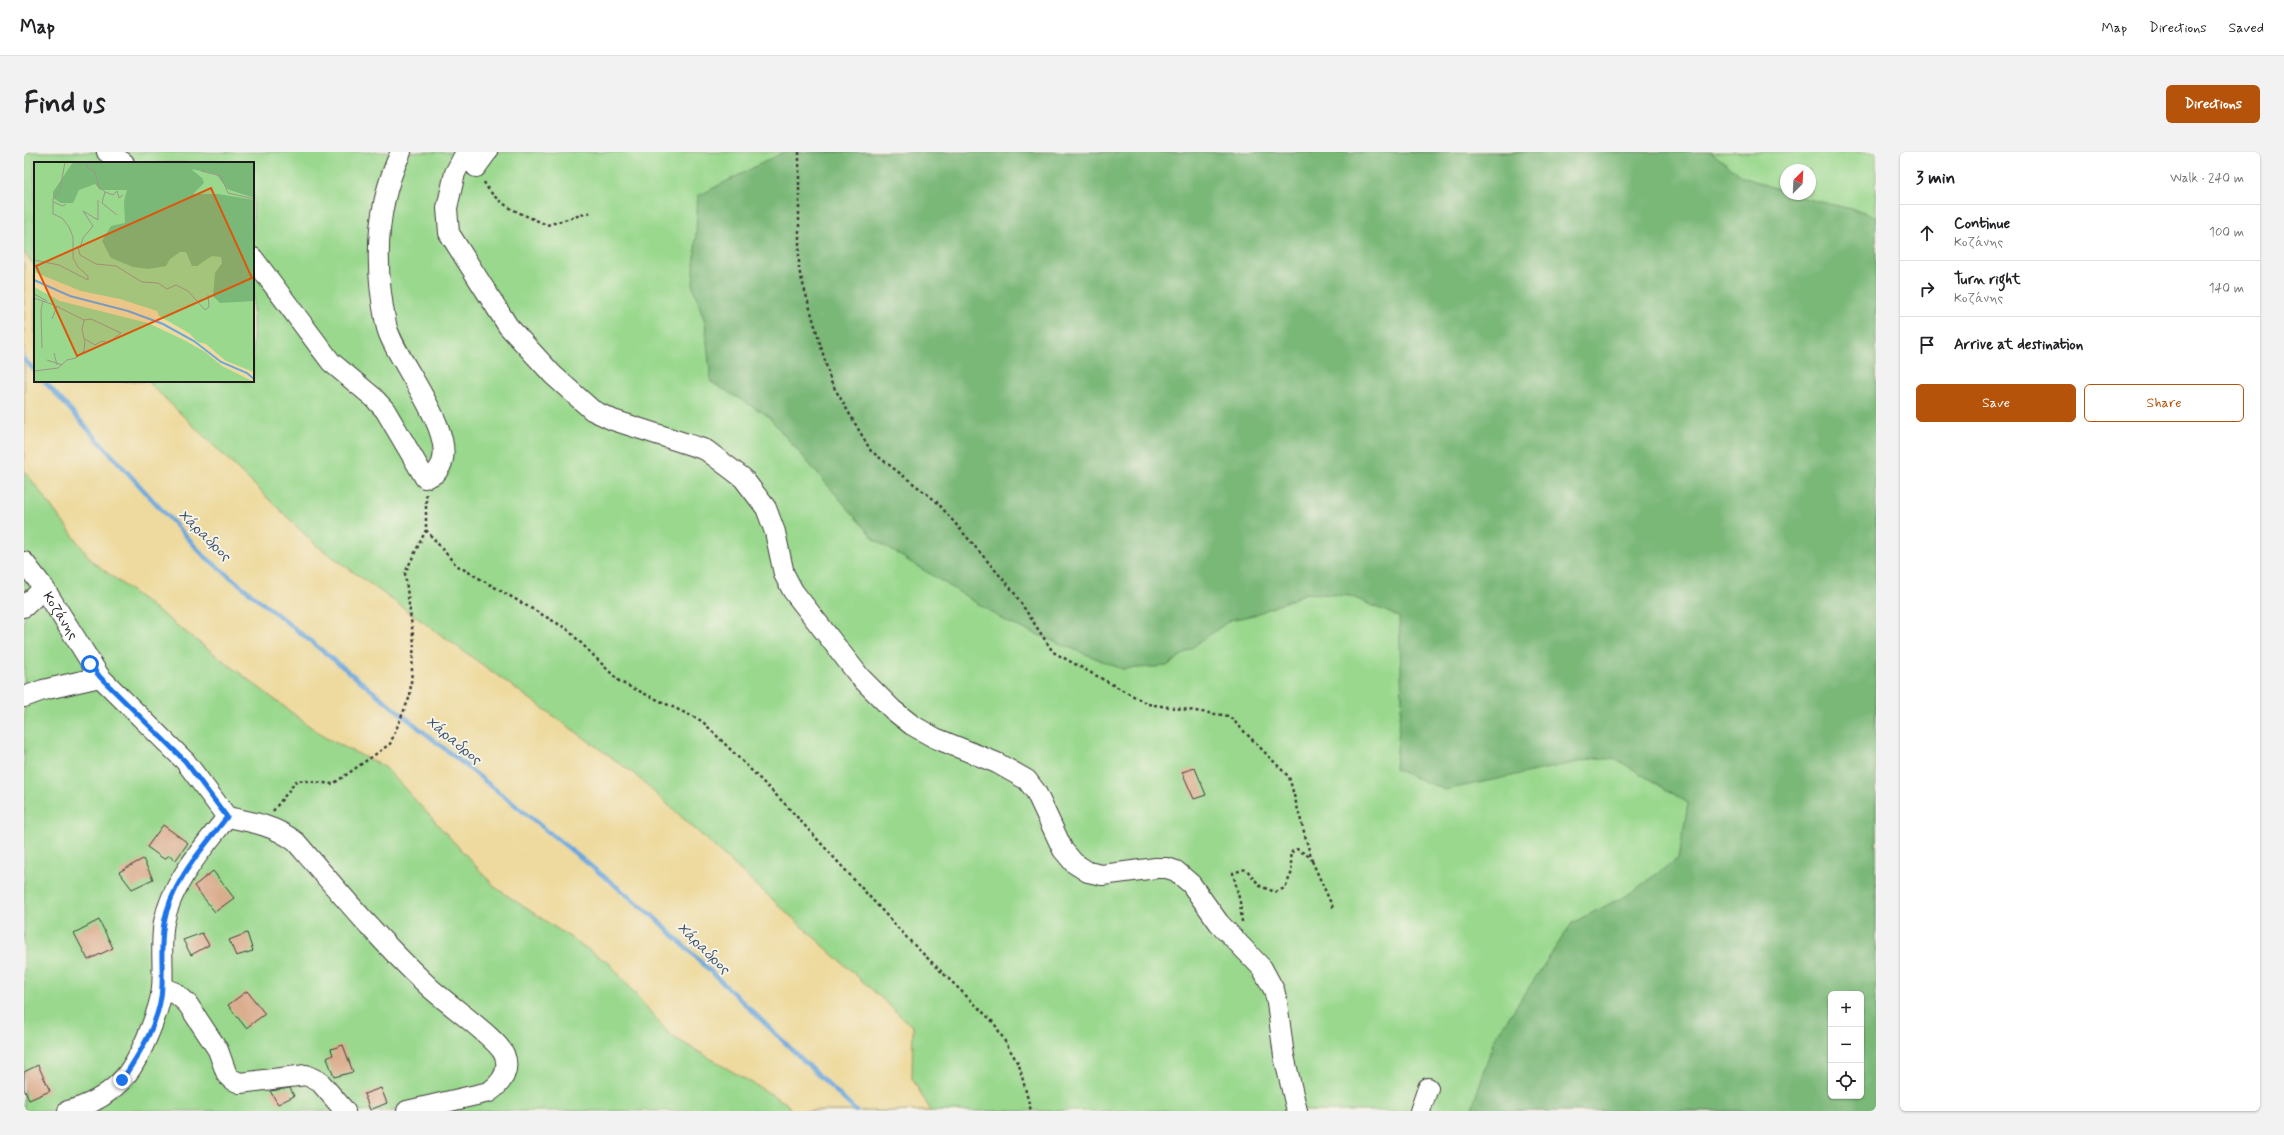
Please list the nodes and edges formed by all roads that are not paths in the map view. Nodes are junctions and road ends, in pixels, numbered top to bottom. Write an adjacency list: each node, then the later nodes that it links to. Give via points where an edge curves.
1 (107, 152): 4 (street)
2 (401, 152): 5 (street, via 385,195 379,224 379,279 386,325 396,349 431,407 442,443 441,465 437,472 426,478 385,410 373,396 332,362)
3 (475, 156): 17 (street, via 455,173 447,208 448,233 508,326 553,375 592,410 613,420 706,450 743,478 766,508 775,532 784,574 793,591 860,676 912,725 935,738 997,763 1027,780 1036,792 1063,850 1074,863 1088,872 1102,875 1156,868 1176,871 1191,884 1219,923 1262,968 1274,990)
4 (122, 162)
5 (254, 259)
6 (24, 562): 7 (street, Κοζάνης)
7 (44, 588): 8 (street); 9 (street, Κοζάνης)
8 (24, 607)
9 (100, 677): 10 (street); 11 (street, Κοζάνης, via 181,757)
10 (24, 697)
11 (227, 817): 12 (street, via 180,880 170,903 164,922); 16 (street, via 265,825 284,833 296,842 369,928 428,986 494,1041 503,1052 507,1062 503,1079 489,1092)
12 (162, 988): 14 (street, via 154,1021 139,1054 122,1080 106,1094 80,1108); 15 (street, via 174,992 187,1003 218,1050 227,1075 231,1079 240,1083 306,1075 320,1082)
13 (1428, 1088): 18 (street)
14 (68, 1111)
15 (345, 1111)
16 (407, 1111)
17 (1296, 1111)
18 (1420, 1111)

